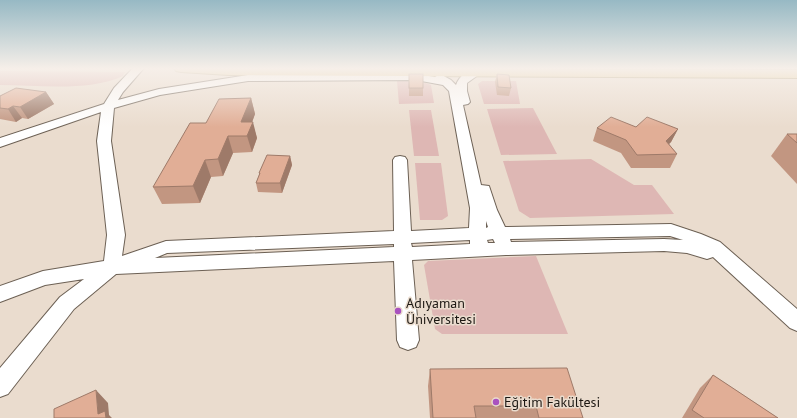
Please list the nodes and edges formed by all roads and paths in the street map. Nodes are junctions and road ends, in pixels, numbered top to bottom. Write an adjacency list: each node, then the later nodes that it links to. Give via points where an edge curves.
1 (120, 88): 5 (street)
2 (188, 88): 5 (street, via 159,92)
3 (452, 88): 9 (street, via 478,208)
4 (460, 88): 8 (street, via 489,210)
5 (108, 106): 6 (street); 11 (street, via 104,141 116,235)
6 (0, 143)
7 (400, 160): 10 (street)
8 (503, 241): 9 (street); 13 (street, via 675,245 706,252 737,267)
9 (479, 242): 10 (street)
10 (402, 246): 11 (street, via 156,266); 11 (street, via 166,246); 14 (street)
11 (112, 267): 12 (street, via 43,278); 15 (street, via 67,303)
12 (0, 294)
13 (797, 322)
14 (408, 340)
15 (0, 386)

